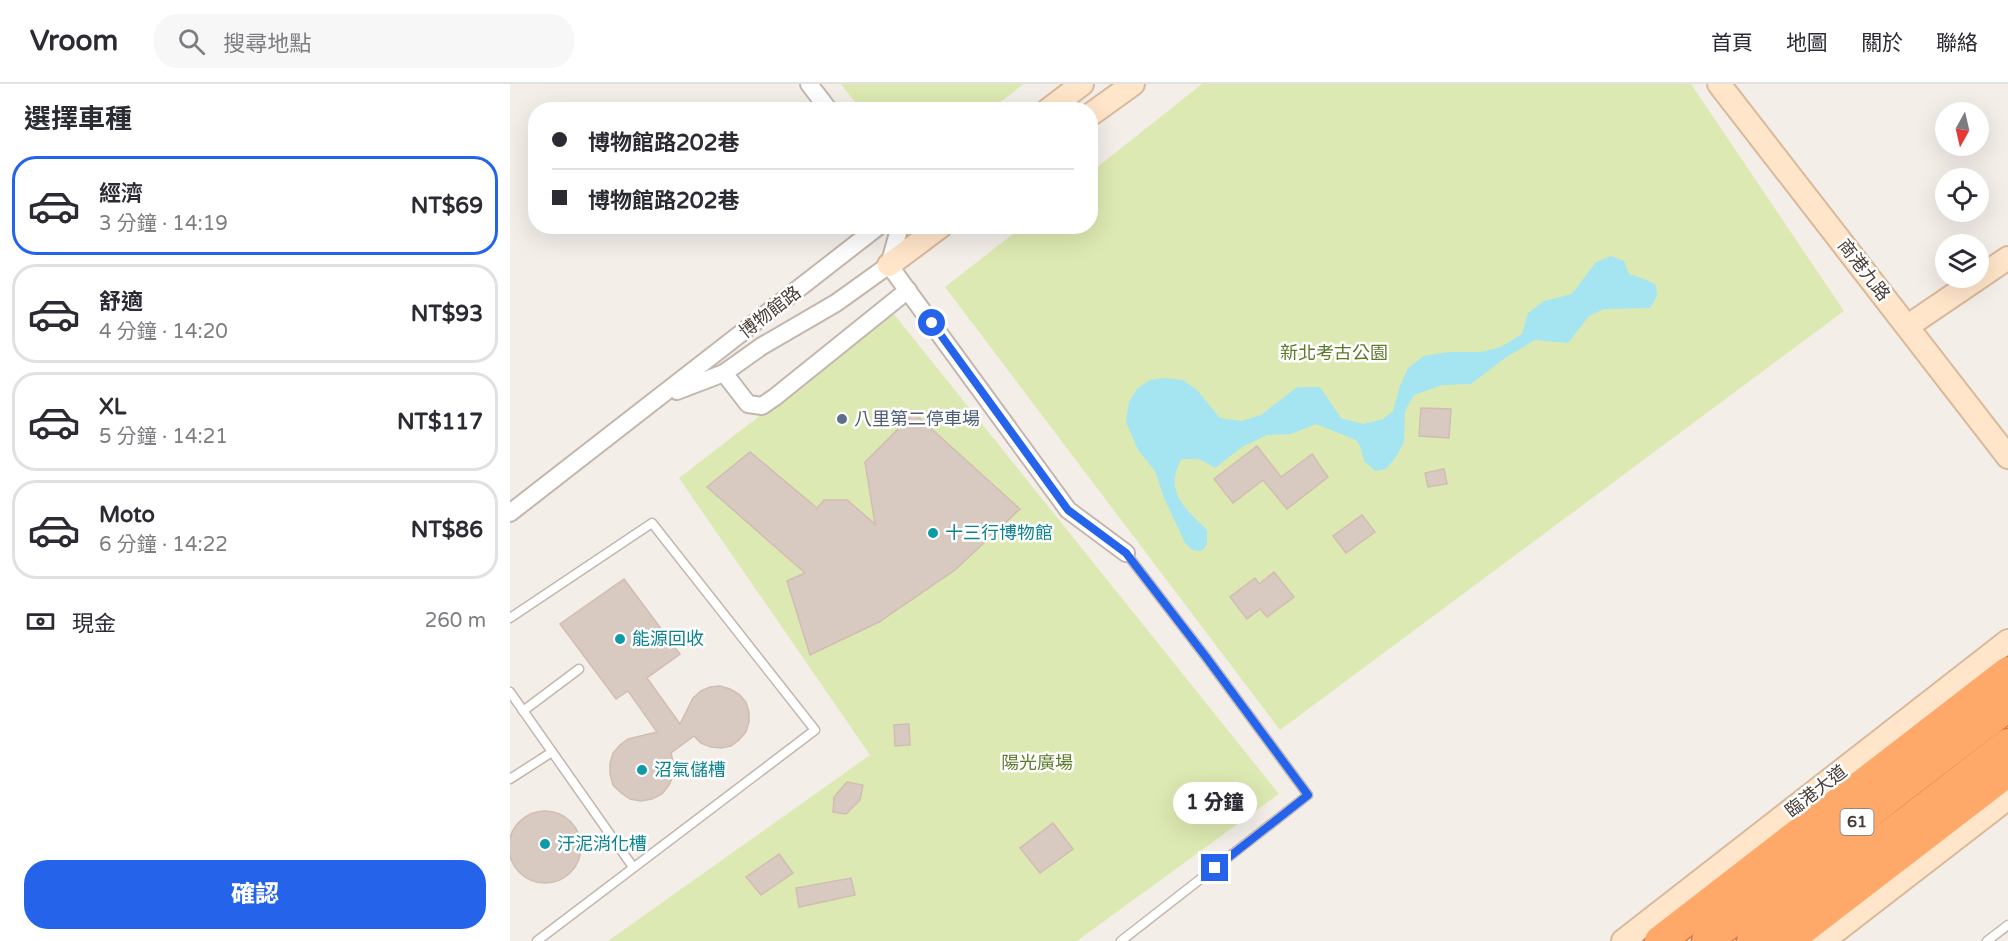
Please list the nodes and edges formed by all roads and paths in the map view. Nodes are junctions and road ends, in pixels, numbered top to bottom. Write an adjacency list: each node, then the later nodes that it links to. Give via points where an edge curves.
1 (809, 84): 5 (street)
2 (1082, 84): 6 (street)
3 (1133, 84): 7 (street)
4 (1719, 84): 14 (street, 商港九路)
5 (823, 102)
6 (1058, 102)
7 (1098, 109)
8 (869, 234): 16 (street, 博物館路)
9 (898, 234): 12 (street)
10 (925, 234): 12 (street)
11 (2008, 258): 14 (street)
12 (889, 265): 13 (street); 15 (street, 博物館路)
13 (908, 290): 15 (street, via 762,406 748,404); 19 (street, via 1068,510)
14 (1908, 326): 17 (street, 商港九路)
15 (724, 373): 16 (street, 博物館路)
16 (662, 397): 18 (street, 博物館路)
17 (2008, 457)
18 (510, 513)
19 (1126, 553): 37 (lane, via 1308,795)
20 (510, 618): 34 (lane, via 652,523 815,730)
21 (2008, 641): 38 (street, 臨港大道)
22 (579, 669): 26 (lane)
23 (2008, 672): 39 (highway)
24 (510, 692): 26 (lane)
25 (2008, 706): 40 (highway, 61)
26 (524, 711): 30 (lane)
27 (2008, 719): 41 (street)
28 (2008, 734): 42 (street)
29 (2008, 744): 43 (highway, 61)
30 (552, 752): 32 (lane); 34 (lane)
31 (2008, 771): 44 (highway)
32 (510, 779)
33 (2008, 798): 45 (street)
34 (633, 867): 36 (lane)
35 (2008, 925): 46 (lane)
36 (537, 941)
37 (1121, 941)
38 (1623, 941)
39 (1660, 941)
40 (1707, 941)
41 (1720, 941)
42 (1738, 941)
43 (1752, 941)
44 (1787, 941)
45 (1823, 941)
46 (1987, 941)

